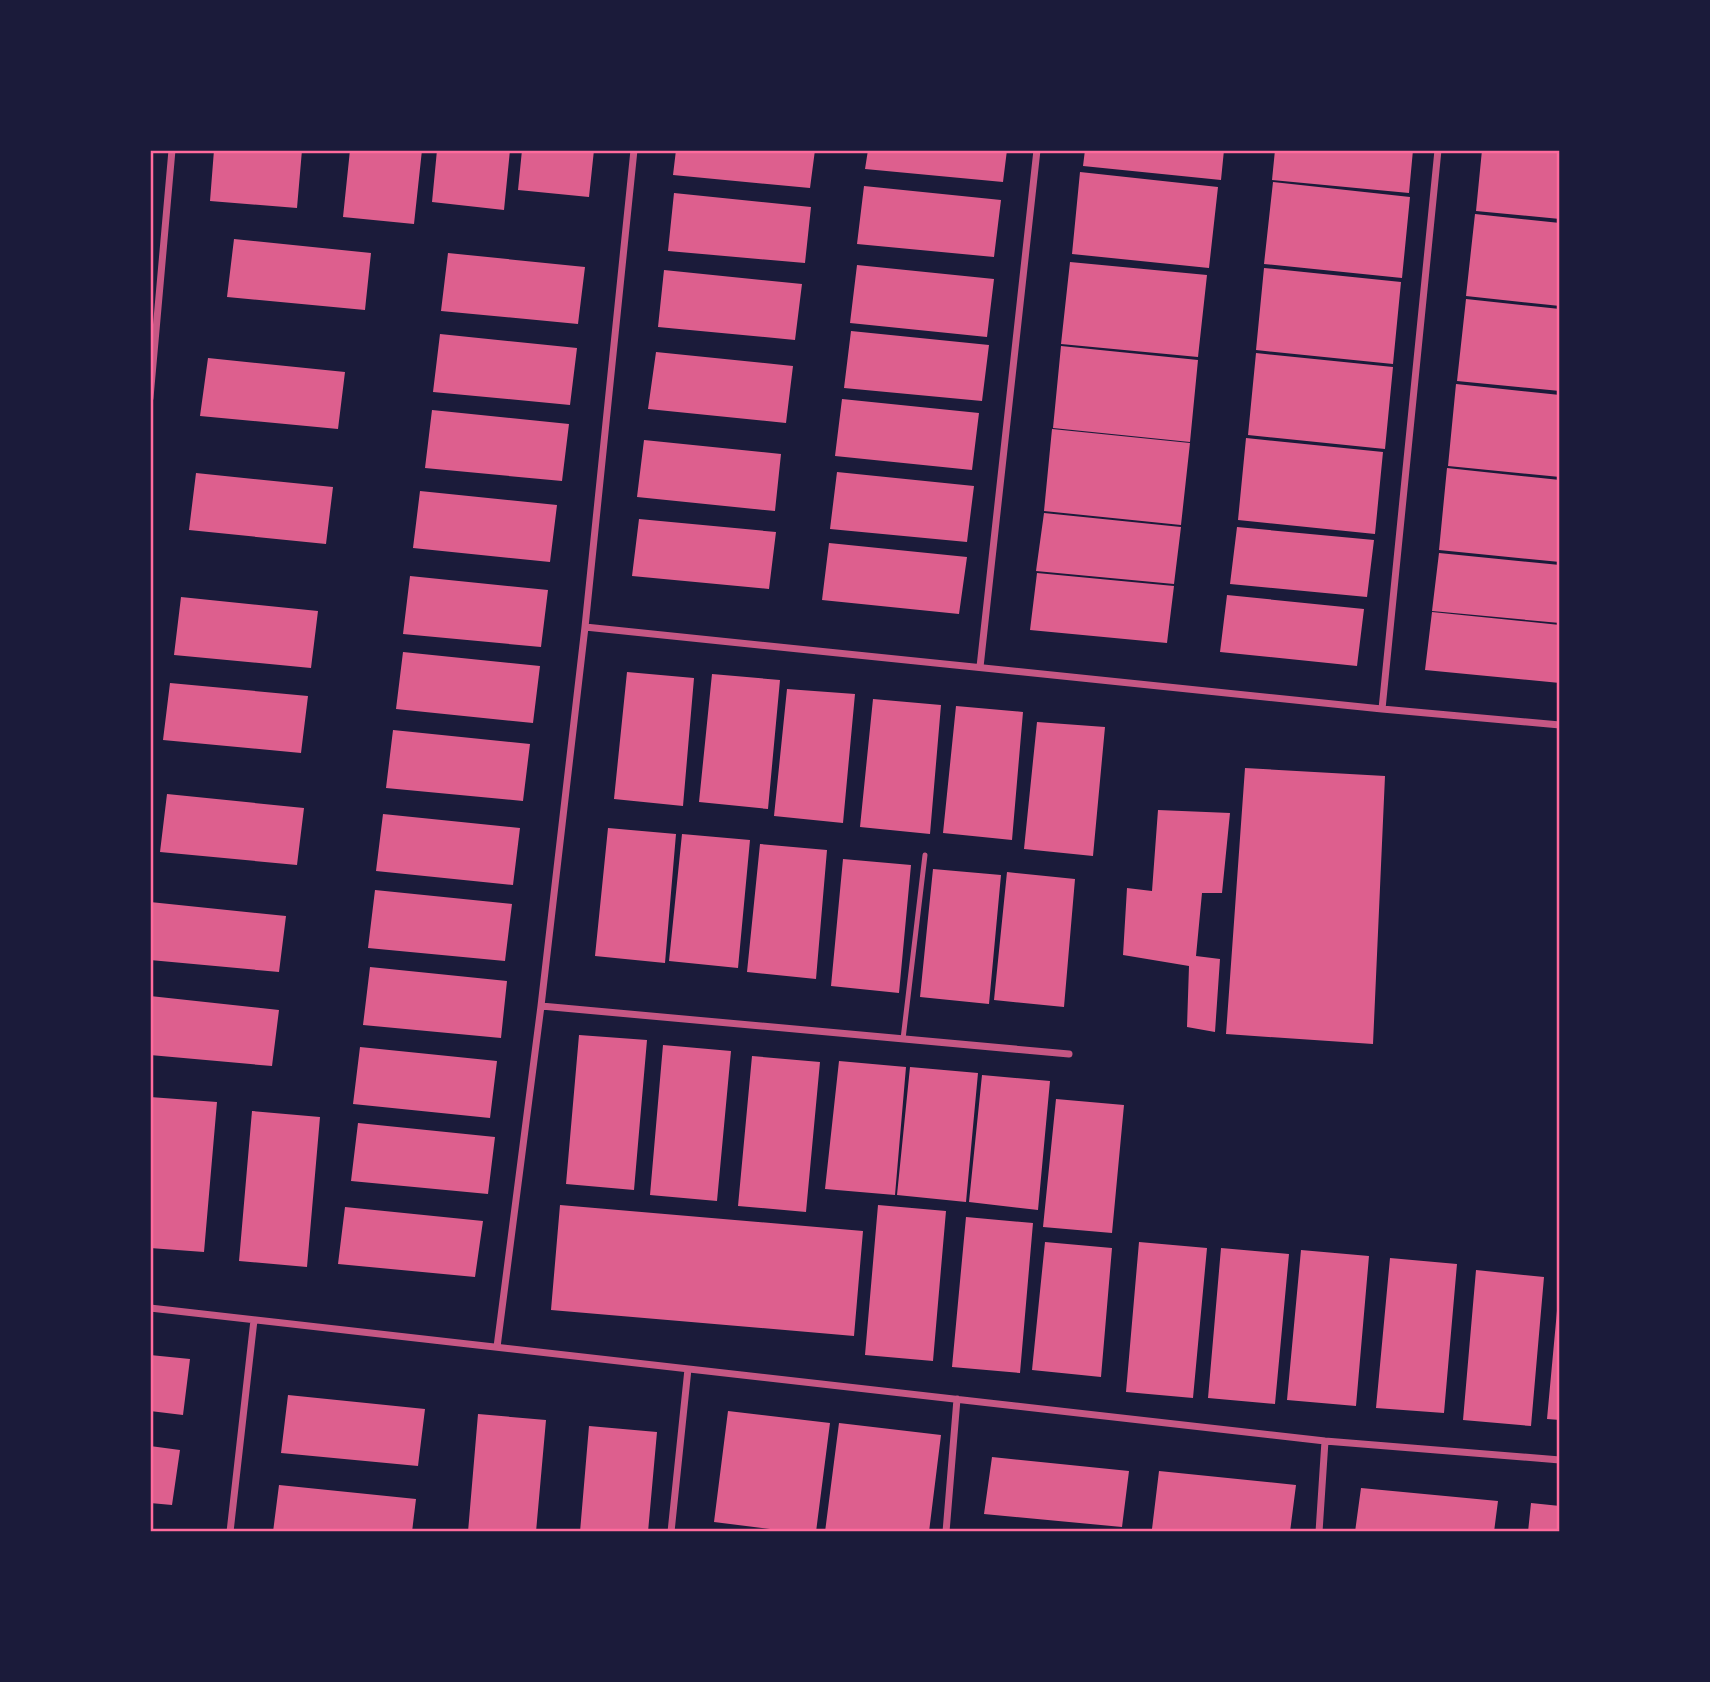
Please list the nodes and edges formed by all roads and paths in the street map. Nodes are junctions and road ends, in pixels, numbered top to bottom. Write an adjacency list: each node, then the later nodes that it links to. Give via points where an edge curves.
1 (172, 150): 5 (street)
2 (634, 150): 6 (street)
3 (1037, 150): 7 (street)
4 (1438, 150): 8 (street)
5 (150, 398)
6 (585, 626): 7 (street); 11 (street)
7 (980, 667): 8 (street)
8 (1382, 709): 9 (street)
9 (1559, 725)
10 (925, 855): 12 (lane)
11 (541, 1006): 12 (street); 16 (street)
12 (903, 1039): 13 (street)
13 (1069, 1054)
14 (150, 1308): 15 (street)
15 (254, 1320): 16 (street); 21 (street)
16 (496, 1347): 17 (street)
17 (688, 1369): 18 (street); 22 (street)
18 (957, 1399): 19 (street); 23 (street)
19 (1325, 1441): 20 (street); 24 (street)
20 (1559, 1460)
21 (230, 1531)
22 (671, 1531)
23 (946, 1531)
24 (1319, 1531)

